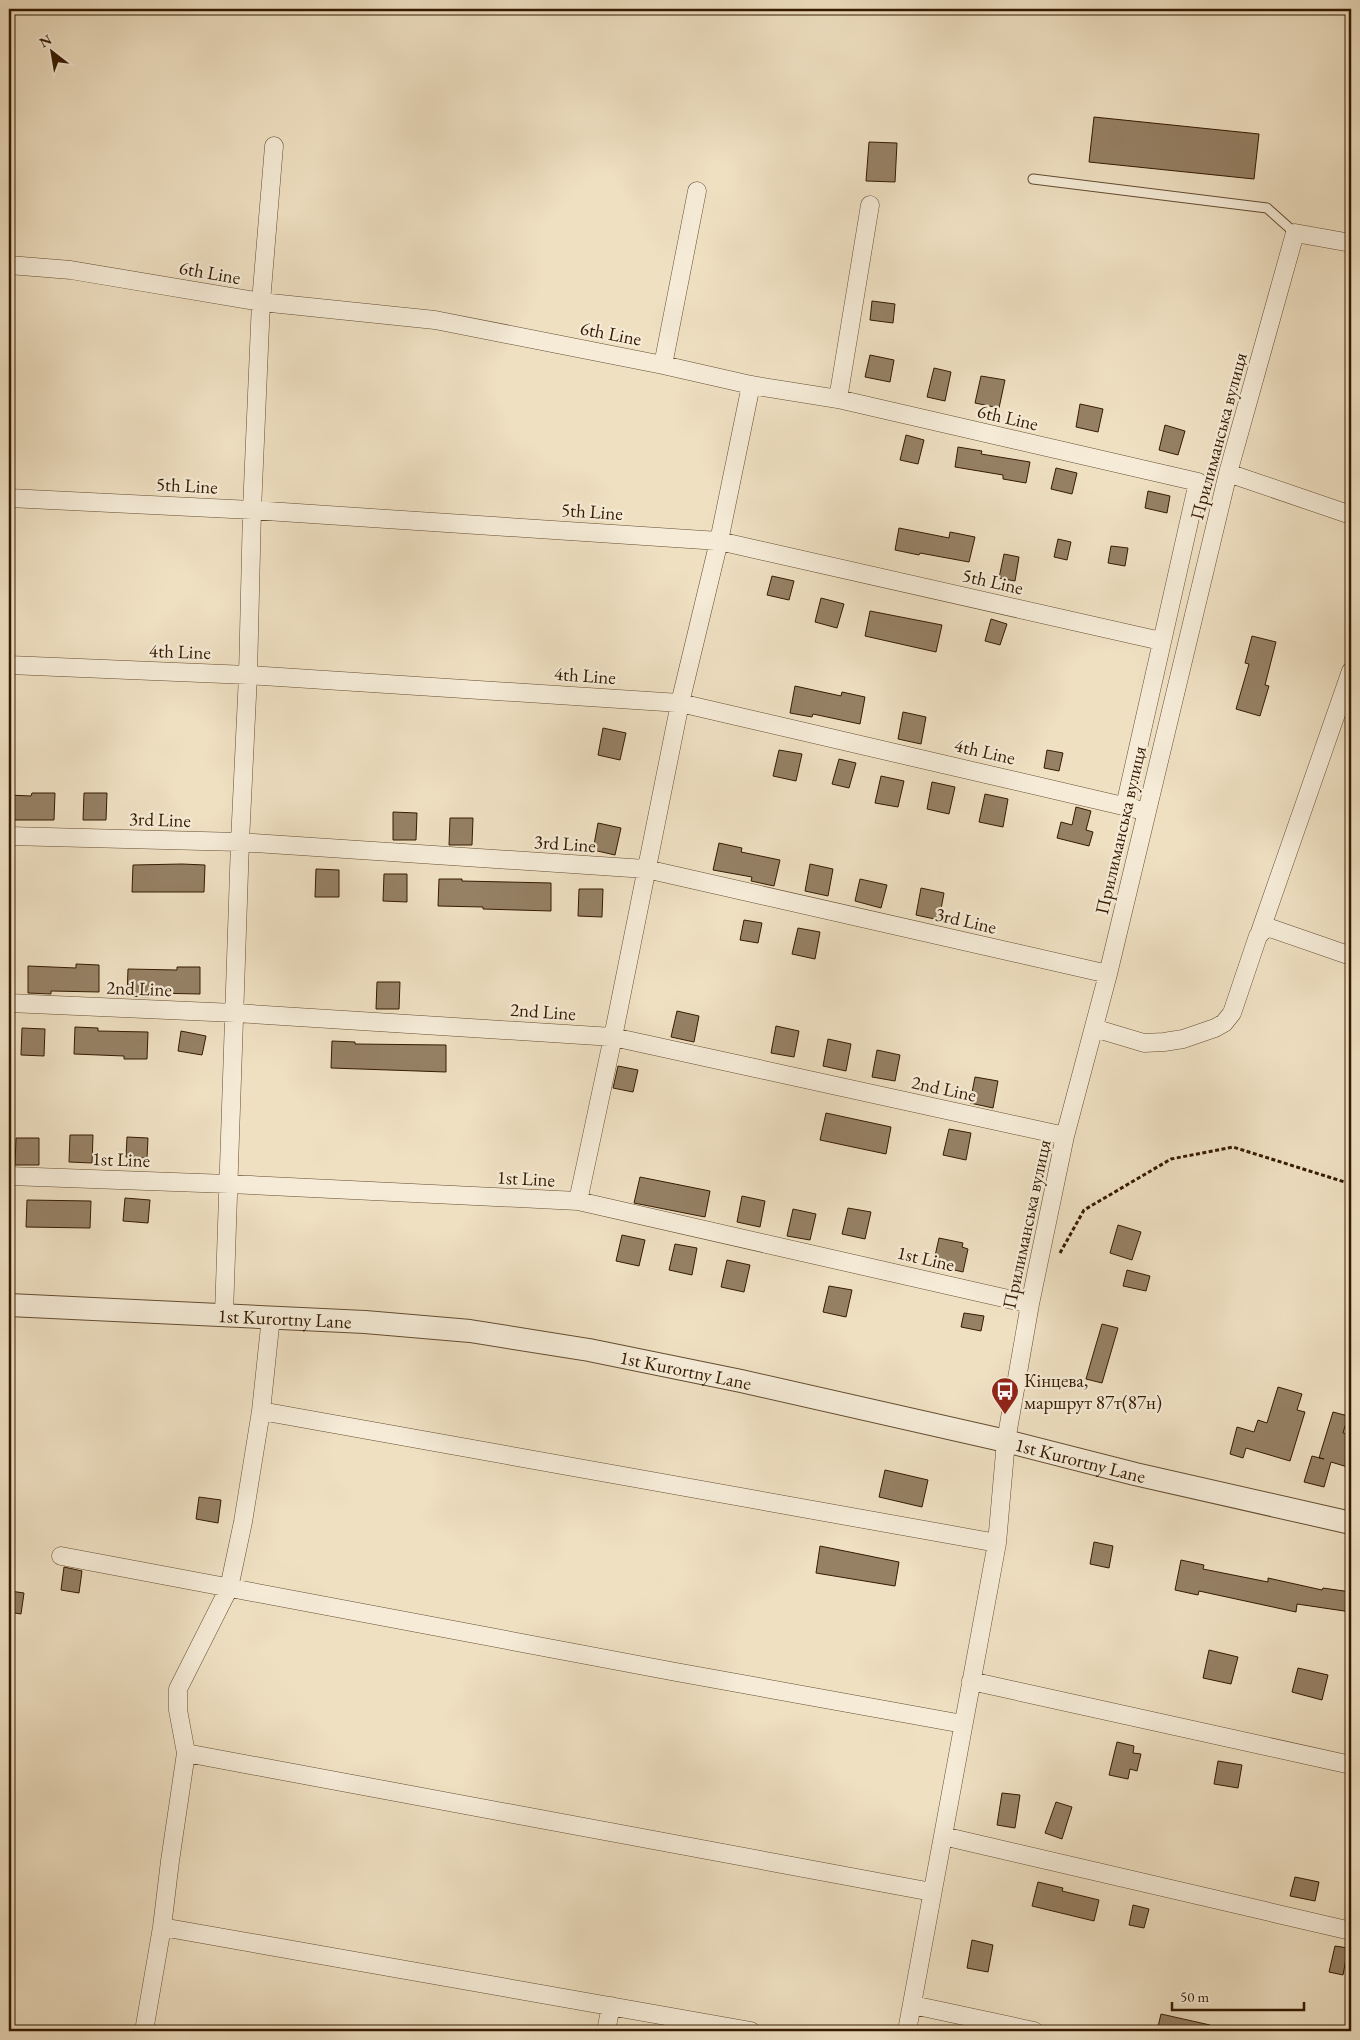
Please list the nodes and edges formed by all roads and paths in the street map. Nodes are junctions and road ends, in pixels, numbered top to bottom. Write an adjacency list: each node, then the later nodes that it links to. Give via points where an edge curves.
1 (274, 146): 8 (street)
2 (1033, 179): 5 (lane, via 1268,208)
3 (697, 191): 9 (street)
4 (870, 205): 11 (street)
5 (1295, 233): 6 (street); 12 (street, Прилиманська вулиця)
6 (1351, 243)
7 (9, 265): 8 (street, 6th Line, via 71,270)
8 (261, 302): 9 (street, 6th Line, via 435,320); 14 (street)
9 (663, 365): 10 (street, 6th Line)
10 (750, 385): 11 (street, 6th Line); 16 (street)
11 (838, 399): 17 (street, 6th Line, via 1198,482)
12 (1228, 473): 15 (street); 23 (street, Прилиманська вулиця)
13 (9, 498): 14 (street, 5th Line)
14 (252, 510): 16 (street, 5th Line); 20 (street)
15 (1351, 514)
16 (719, 541): 17 (street, 5th Line); 21 (street)
17 (1161, 641): 22 (street)
18 (9, 665): 20 (street, 4th Line)
19 (1351, 671): 27 (street)
20 (248, 675): 21 (street, 4th Line); 25 (street)
21 (680, 703): 22 (street, 4th Line); 26 (street)
22 (1125, 806): 23 (street, 4th Line)
23 (1146, 811): 29 (street, Прилиманська вулиця)
24 (9, 836): 25 (street, 3rd Line)
25 (240, 842): 26 (street, 3rd Line); 31 (street)
26 (646, 869): 29 (street, 3rd Line); 33 (street)
27 (1260, 932): 28 (street, via 1270,928); 32 (street, via 1232,1014 1224,1023 1183,1039 1144,1043)
28 (1351, 956)
29 (1108, 974): 32 (street, Прилиманська вулиця)
30 (9, 1003): 31 (street, 2nd Line)
31 (235, 1013): 33 (street, 2nd Line); 36 (street)
32 (1094, 1028): 34 (street, Прилиманська вулиця)
33 (613, 1037): 34 (street, 2nd Line); 38 (street)
34 (1065, 1136): 40 (street, Прилиманська вулиця)
35 (9, 1176): 36 (street, 1st Line)
36 (229, 1184): 38 (street, 1st Line); 42 (street)
37 (1351, 1184): 39 (path, via 1233,1147 1171,1159 1084,1210)
38 (578, 1202): 40 (street, 1st Line)
39 (1055, 1261)
40 (1030, 1304): 45 (street, Прилиманська вулиця)
41 (9, 1305): 42 (street, 1st Kurortny Lane)
42 (224, 1314): 43 (street, 1st Kurortny Lane)
43 (271, 1317): 44 (street); 45 (street, 1st Kurortny Lane, via 470,1331 589,1350 741,1380)
44 (261, 1411): 47 (street); 49 (street)
45 (1006, 1441): 46 (street, 1st Kurortny Lane); 47 (street, Прилиманська вулиця)
46 (1351, 1523)
47 (997, 1543): 50 (street, Прилиманська вулиця)
48 (60, 1556): 49 (street)
49 (229, 1588): 51 (street); 52 (street, via 178,1689 178,1710)
50 (971, 1681): 51 (street, Прилиманська вулиця); 53 (street)
51 (963, 1724): 54 (street, Прилиманська вулиця)
52 (186, 1753): 55 (street); 56 (street)
53 (1351, 1765)
54 (942, 1836): 55 (street, Прилиманська вулиця); 57 (street)
55 (932, 1892): 58 (street, Прилиманська вулиця)
56 (162, 1927): 59 (street); 60 (street)
57 (1351, 1931)
58 (913, 2005): 63 (street, Прилиманська вулиця); 64 (street)
59 (611, 2006): 61 (street); 62 (street)
60 (144, 2031)
61 (606, 2031)
62 (751, 2031)
63 (907, 2031)
64 (1034, 2031)

